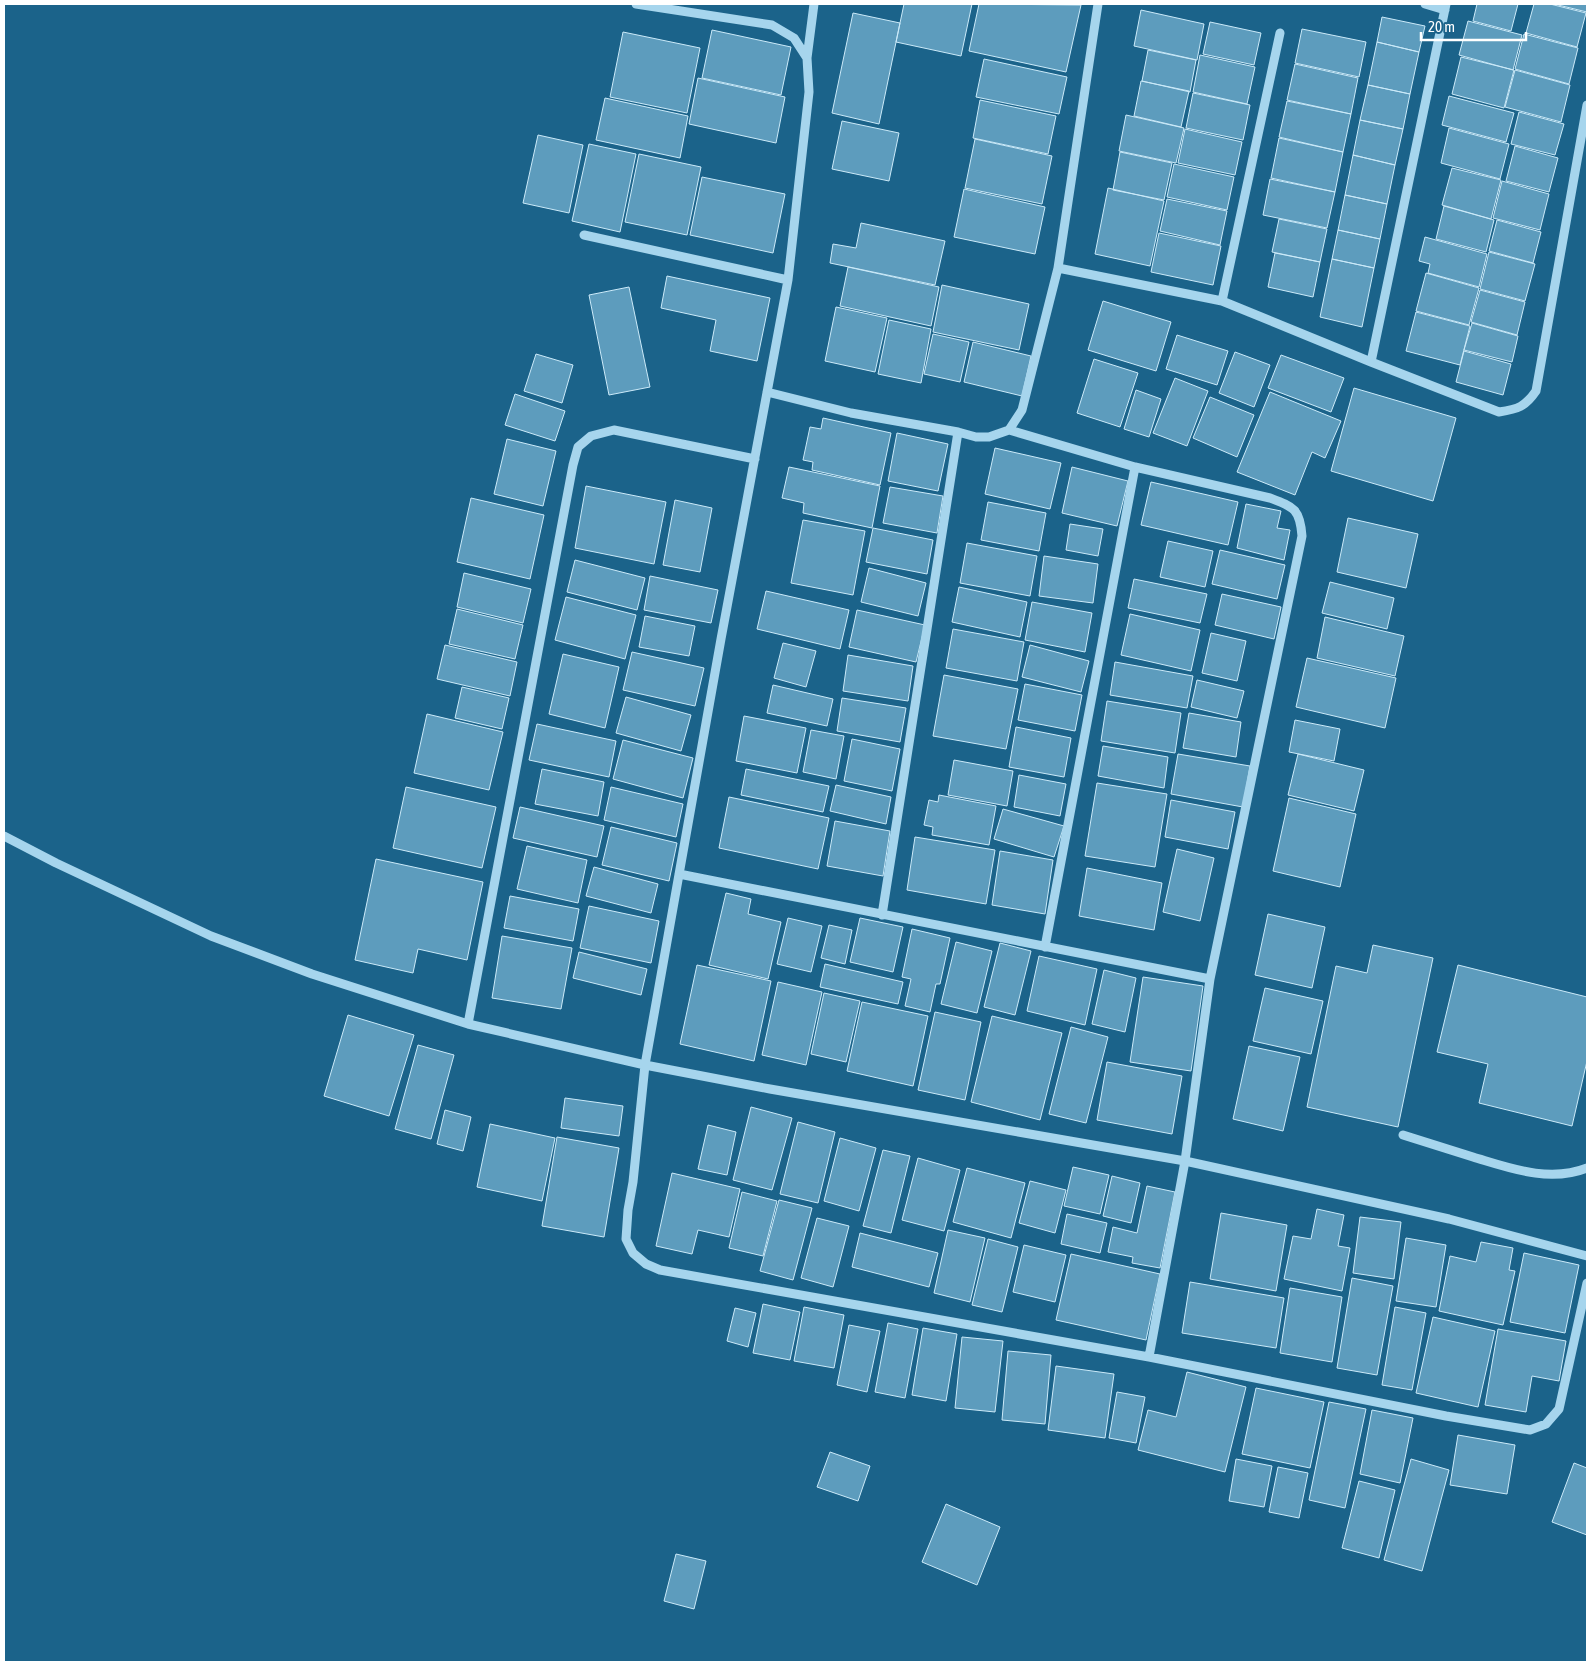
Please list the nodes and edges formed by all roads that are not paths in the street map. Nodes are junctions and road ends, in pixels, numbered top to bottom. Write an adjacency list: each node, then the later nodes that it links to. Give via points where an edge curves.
1 (636, 4): 7 (street, via 772,25 794,38)
2 (814, 4): 7 (street)
3 (1098, 4): 10 (street)
4 (1425, 4): 5 (street)
5 (1446, 7): 13 (street)
6 (1280, 33): 12 (street)
7 (807, 58): 11 (street, via 809,92)
8 (1587, 105): 13 (street, via 1536,391 1528,402 1516,409 1499,412)
9 (584, 235): 11 (street)
10 (1058, 268): 12 (street); 15 (street, via 1022,410)
11 (788, 280): 14 (street)
12 (1222, 301): 13 (street)
13 (1371, 362)
14 (767, 392): 16 (street, via 851,413); 17 (street)
15 (1009, 430): 16 (street, via 989,437); 18 (street)
16 (958, 432): 21 (street)
17 (755, 459): 20 (street); 24 (street, via 614,430 591,436 578,447)
18 (1135, 467): 22 (street); 23 (street, via 1270,498 1292,506 1301,521 1302,536)
19 (4, 836): 24 (street, via 211,936 312,974)
20 (679, 874): 21 (street); 25 (street)
21 (882, 915): 22 (street)
22 (1045, 947): 23 (street)
23 (1210, 979): 27 (street)
24 (468, 1024): 25 (street)
25 (645, 1066): 27 (street); 31 (street, via 626,1239 633,1253 646,1264 660,1270)
26 (1403, 1135): 28 (street, via 1525,1172 1555,1175)
27 (1185, 1161): 29 (street, via 1449,1218); 31 (street)
28 (1587, 1168)
29 (1587, 1256)
30 (1587, 1283): 31 (street, via 1559,1409 1546,1424 1530,1430)
31 (1149, 1357)

